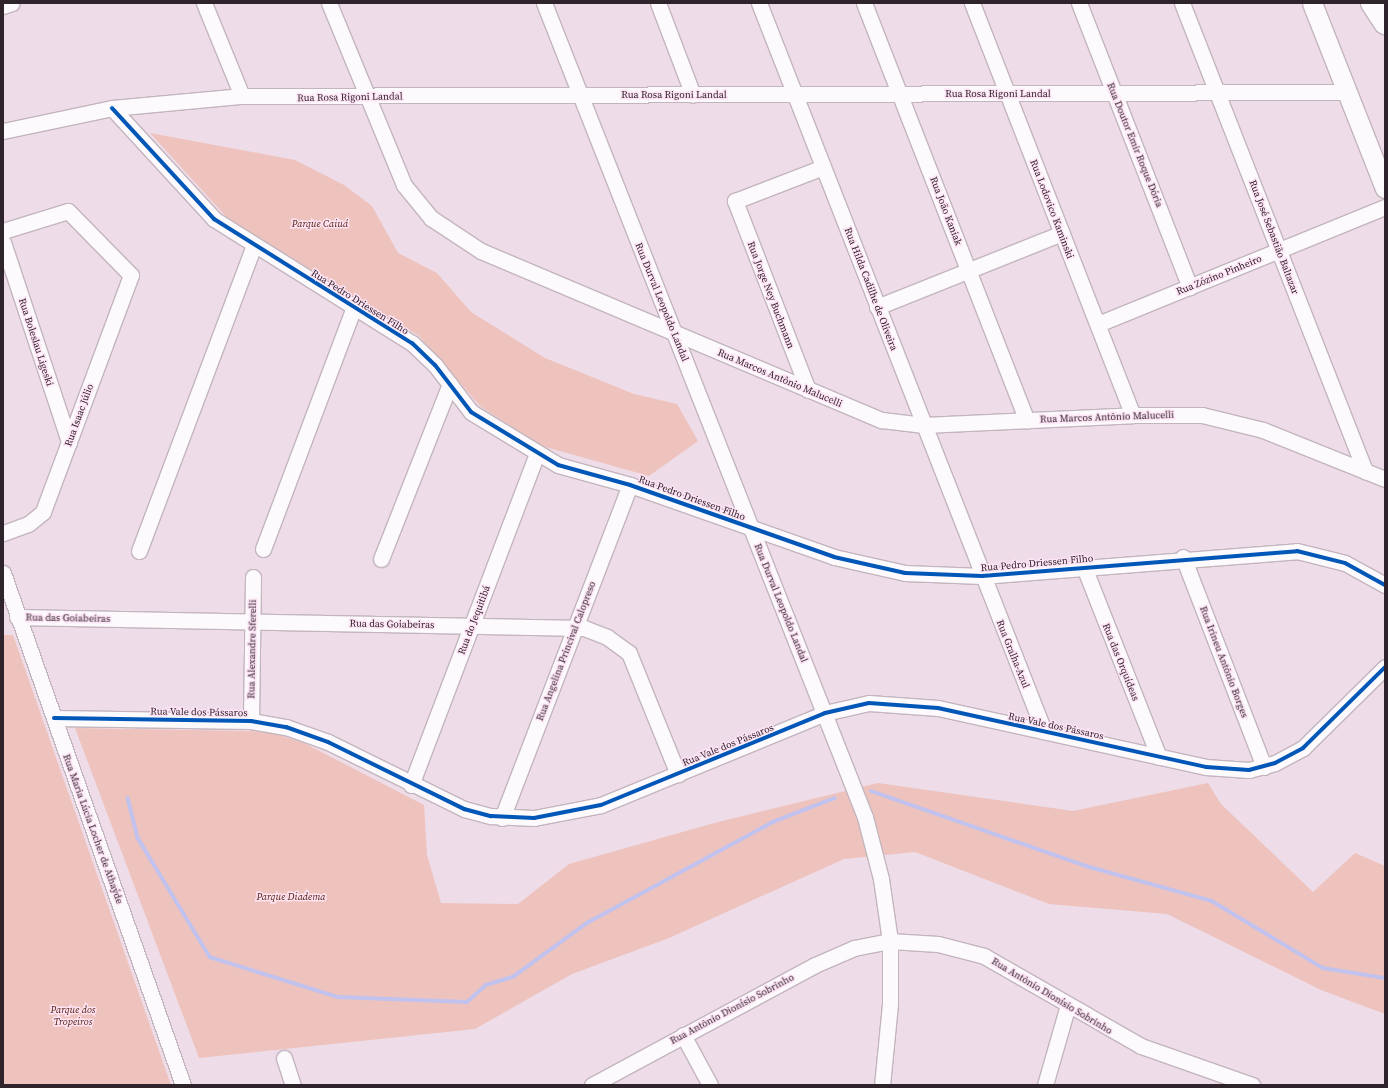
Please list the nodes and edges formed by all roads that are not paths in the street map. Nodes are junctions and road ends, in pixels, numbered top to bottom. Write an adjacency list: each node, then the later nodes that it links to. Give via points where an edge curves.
1 (12, 3): 13 (street)
2 (204, 3): 22 (street)
3 (329, 3): 24 (street, Rua Marcos Antônio Malucelli)
4 (544, 3): 23 (street, Rua Durval Leopoldo Landal)
5 (658, 3): 21 (street)
6 (759, 3): 18 (street, Rua Hilda Cadilhe de Oliveira)
7 (864, 3): 19 (street, Rua João Kaniak)
8 (972, 3): 20 (street, Rua Lodovico Kaminski)
9 (1079, 3): 16 (street, Rua Doutor Emir Roque Dória)
10 (1182, 3): 17 (street, Rua José Sebastião Baltazar)
11 (1312, 3): 15 (main road)
12 (1372, 3): 14 (highway)
13 (3, 6)
14 (1385, 23)
15 (1347, 92): 17 (street, Rua Rosa Rigoni Landal); 28 (main road)
16 (1114, 93): 17 (street, Rua Rosa Rigoni Landal); 20 (street, Rua Rosa Rigoni Landal); 36 (street, Rua Doutor Emir Roque Dória)
17 (1217, 93): 34 (street, Rua José Sebastião Baltazar)
18 (794, 94): 19 (street, Rua Rosa Rigoni Landal); 21 (street, Rua Rosa Rigoni Landal); 27 (street, Rua Hilda Cadilhe de Oliveira)
19 (901, 94): 20 (street, Rua Rosa Rigoni Landal); 35 (street, Rua João Kaniak)
20 (1007, 94): 31 (street, Rua Lodovico Kaminski)
21 (693, 95): 23 (street, Rua Rosa Rigoni Landal)
22 (242, 96): 24 (street, Rua Rosa Rigoni Landal); 25 (street, Rua Rosa Rigoni Landal)
23 (581, 96): 24 (street, Rua Rosa Rigoni Landal); 40 (street, Rua Durval Leopoldo Landal)
24 (366, 97): 40 (street, Rua Marcos Antônio Malucelli, via 404,185 421,208 447,232 481,251)
25 (112, 108): 26 (street, Rua Rosa Rigoni Landal); 33 (street, Rua Pedro Driessen Filho, via 206,212)
26 (3, 131)
27 (823, 167): 38 (street, Rua Hilda Cadilhe de Oliveira); 42 (street, Rua Jorge Ney Buchmann, via 734,201)
28 (1385, 188)
29 (1385, 207): 34 (street, Rua Zózino Pinheiro)
30 (3, 231): 46 (street, Rua Isaac Júlio, via 68,211 131,275)
31 (1062, 232): 35 (street); 39 (street, Rua Lodovico Kaminski)
32 (3, 242): 46 (street, Rua Boleslau Ligeski)
33 (254, 245): 37 (street, Rua Pedro Driessen Filho); 54 (street)
34 (1279, 250): 36 (street, Rua Zózino Pinheiro); 48 (street, Rua José Sebastião Baltazar)
35 (969, 270): 38 (street); 44 (street, Rua João Kaniak)
36 (1190, 286): 39 (street, Rua Zózino Pinheiro)
37 (354, 307): 41 (street, Rua Pedro Driessen Filho, via 416,347); 53 (street)
38 (877, 307): 45 (street, Rua Hilda Cadilhe de Oliveira)
39 (1098, 324): 43 (street, Rua Lodovico Kaminski)
40 (675, 333): 42 (street, Rua Marcos Antônio Malucelli); 51 (street, Rua Durval Leopoldo Landal)
41 (450, 384): 47 (street, Rua Pedro Driessen Filho, via 475,415); 56 (street)
42 (808, 390): 45 (street, Rua Marcos Antônio Malucelli, via 882,420)
43 (1133, 415): 44 (street, Rua Marcos Antônio Malucelli); 48 (street, Rua Marcos Antônio Malucelli, via 1182,414 1226,420)
44 (1027, 420): 45 (street, Rua Marcos Antônio Malucelli)
45 (924, 425): 59 (street, Rua Hilda Cadilhe de Oliveira)
46 (69, 442): 52 (street, Rua Isaac Júlio, via 42,512 28,524)
47 (537, 454): 50 (street, Rua Pedro Driessen Filho, via 564,467); 64 (street, Rua do Jequitibá)
48 (1365, 471): 49 (street, Rua Marcos Antônio Malucelli)
49 (1385, 479)
50 (630, 485): 51 (street, Rua Pedro Driessen Filho); 65 (street, Rua Angelina Princival Calopreso)
51 (752, 528): 59 (street, Rua Pedro Driessen Filho, via 834,557 880,569 933,576); 67 (street, Rua Durval Leopoldo Landal)
52 (3, 533)
53 (263, 549)
54 (139, 551)
55 (1183, 557): 57 (street, Rua Pedro Driessen Filho); 61 (street, Rua Pedro Driessen Filho, via 1297,551 1345,563); 72 (street, Rua Irineu Antônio Borges)
56 (381, 559)
57 (1084, 567): 59 (street, Rua Pedro Driessen Filho); 71 (street, Rua das Orquídeas)
58 (3, 573): 62 (street, Rua Maria Lúcia Locher de Athaýde)
59 (982, 576): 70 (street, Rua Gralha-Azul)
60 (253, 578): 63 (street, Rua Alexandre Sferelli)
61 (1385, 584)
62 (17, 617): 63 (street, Rua das Goiabeiras); 68 (street, Rua Maria Lúcia Locher de Athaýde)
63 (252, 621): 64 (street, Rua das Goiabeiras); 69 (street, Rua Alexandre Sferelli)
64 (472, 626): 65 (street, Rua das Goiabeiras); 74 (street, Rua do Jequitibá)
65 (575, 628): 73 (street, Rua das Goiabeiras, via 595,631 629,653); 75 (street, Rua Angelina Princival Calopreso)
66 (1385, 666): 72 (street, Rua Vale dos Pássaros, via 1303,748)
67 (825, 713): 70 (street, Rua Vale dos Pássaros, via 869,703 914,704); 73 (street, Rua Vale dos Pássaros); 76 (street, Rua Durval Leopoldo Landal, via 869,830 881,878)
68 (54, 718): 69 (street, Rua Vale dos Pássaros); 81 (street, Rua Maria Lúcia Locher de Athaýde)
69 (251, 721): 74 (street, Rua Vale dos Pássaros, via 305,732)
70 (1044, 731): 71 (street, Rua Vale dos Pássaros)
71 (1159, 757): 72 (street, Rua Vale dos Pássaros, via 1221,769)
72 (1264, 767)
73 (678, 774): 75 (street, Rua Vale dos Pássaros, via 588,810 551,817)
74 (411, 785): 75 (street, Rua Vale dos Pássaros, via 464,809)
75 (502, 818)
76 (890, 941): 77 (street, Rua Antônio Dionísio Sobrinho, via 938,944 984,956); 78 (street, Rua Antônio Dionísio Sobrinho, via 836,956); 85 (street, Rua Durval Leopoldo Landal, via 890,1004)
77 (1068, 1005): 80 (street, Rua Antônio Dionísio Sobrinho, via 1141,1046); 86 (street)
78 (683, 1035): 83 (street, Rua Antônio Dionísio Sobrinho); 84 (street)
79 (284, 1058): 82 (street)
80 (1231, 1082): 87 (street, Rua Antônio Dionísio Sobrinho)
81 (184, 1085)
82 (293, 1085)
83 (592, 1085)
84 (710, 1085)
85 (882, 1085)
86 (1045, 1085)
87 (1252, 1085)

